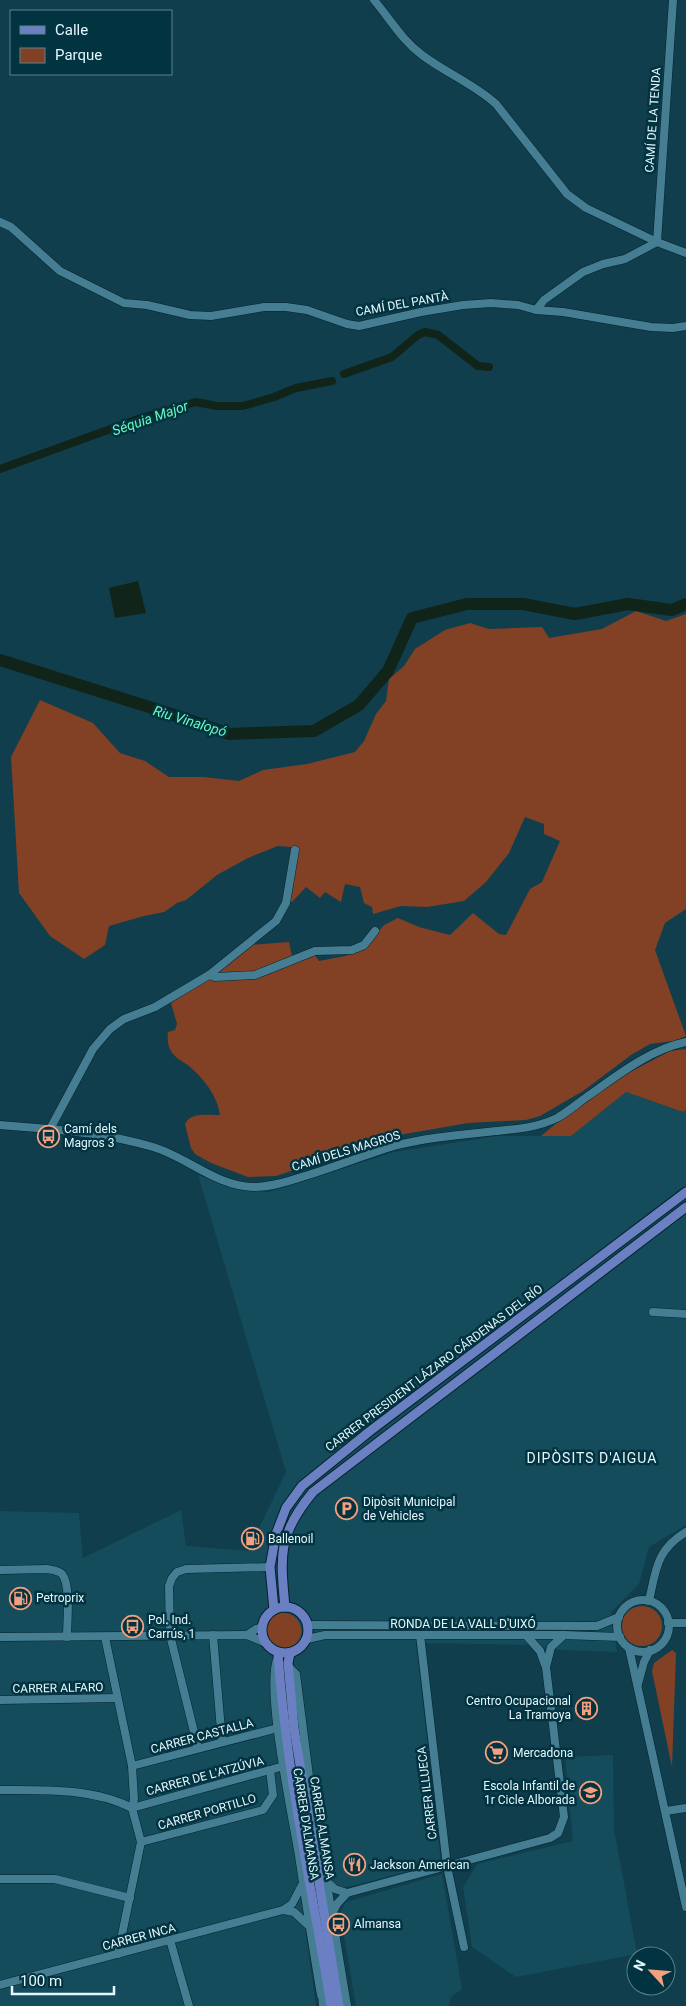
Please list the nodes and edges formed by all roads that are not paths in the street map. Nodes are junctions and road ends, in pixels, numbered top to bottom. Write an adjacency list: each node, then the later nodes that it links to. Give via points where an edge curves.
1 (374, 0): 4 (street, via 420,54 483,92 496,104 567,194 586,208)
2 (673, 0): 4 (street, CAMÍ DE LA TENDA)
3 (0, 222): 6 (street, CAMÍ DEL PANTÀ, via 60,271 124,303 190,315 211,316 286,306 359,326 463,305 491,303)
4 (657, 242): 5 (street); 6 (street, via 625,260 583,272 544,300)
5 (686, 253)
6 (536, 310): 7 (street, CAMÍ DEL PANTÀ, via 651,327)
7 (686, 326)
8 (295, 850): 10 (street, via 286,903 280,916)
9 (375, 930): 10 (street, via 364,945 352,950 315,951 255,975)
10 (210, 975): 13 (street, via 110,1029 85,1063)
11 (686, 1042): 13 (street, CAMÍ DELS MAGROS, via 644,1059 558,1117 539,1126 396,1146 266,1186 231,1183 155,1147)
12 (0, 1125): 13 (street, CAMÍ DELS MAGROS)
13 (50, 1129)
14 (686, 1192): 19 (main road, CARRER PRESIDENT LÁZARO CÁRDENAS DEL RÍO, via 302,1486 286,1508 276,1534)
15 (686, 1207): 22 (main road, CARRER PRESIDENT LÁZARO CÁRDENAS DEL RÍO, via 313,1492 293,1520 281,1554)
16 (652, 1312): 17 (street)
17 (686, 1314)
18 (686, 1532): 21 (street, via 661,1554)
19 (270, 1567): 23 (main road, CARRER PRESIDENT LÁZARO CÁRDENAS DEL RÍO); 29 (street, via 177,1572 170,1586)
20 (0, 1570): 36 (street, via 48,1569 59,1572 67,1586)
21 (649, 1601): 24 (street, via 631,1603); 25 (street, via 660,1607)
22 (285, 1607): 23 (main road); 27 (main road, via 298,1611)
23 (274, 1610): 28 (main road)
24 (619, 1617): 27 (street, RONDA DE LA VALL D'UIXÓ, via 597,1626); 38 (street)
25 (668, 1623): 26 (street); 42 (street, via 663,1642)
26 (686, 1623)
27 (308, 1625): 39 (main road)
28 (261, 1628): 31 (street); 40 (main road)
29 (170, 1634): 30 (street); 37 (street); 52 (street)
30 (213, 1635): 31 (street); 51 (street)
31 (246, 1635): 40 (street)
32 (420, 1635): 33 (street, RONDA DE LA VALL D'UIXÓ); 39 (street, RONDA DE LA VALL D'UIXÓ, via 325,1635); 61 (street, CARRER ILLUECA)
33 (526, 1635): 34 (street, RONDA DE LA VALL D'UIXÓ); 46 (street, via 540,1651)
34 (564, 1635): 38 (street, RONDA DE LA VALL D'UIXÓ); 46 (street, via 551,1647)
35 (0, 1637): 36 (street)
36 (67, 1637): 37 (street)
37 (105, 1637): 48 (street)
38 (620, 1638): 41 (street)
39 (307, 1639): 43 (main road, via 299,1649)
40 (264, 1642): 44 (main road)
41 (629, 1648): 42 (street); 47 (street)
42 (650, 1650): 47 (street)
43 (290, 1653): 44 (main road); 45 (main road, CARRER ALMANSA)
44 (278, 1655): 50 (street, CARRER D'ALMANSA, via 274,1665); 75 (main road, CARRER D'ALMANSA, via 286,1730)
45 (289, 1667): 63 (street, CARRER D'ALMANSA, via 296,1674); 77 (main road, CARRER ALMANSA, via 294,1728)
46 (546, 1667): 61 (street, via 564,1817 562,1827 550,1838)
47 (638, 1686): 59 (street)
48 (117, 1698): 49 (street, CARRER ALFARO); 53 (street)
49 (0, 1700)
50 (278, 1728): 51 (street, CARRER CASTALLA); 54 (street, CARRER D'ALMANSA)
51 (222, 1742): 52 (street, CARRER CASTALLA)
52 (198, 1748): 53 (street, CARRER CASTALLA)
53 (132, 1766): 57 (street)
54 (284, 1766): 55 (street, CARRER DE L'ATZÚVIA); 64 (street, CARRER D'ALMANSA)
55 (270, 1770): 57 (street, CARRER DE L'ATZÚVIA); 60 (street, CARRER PORTILLO, via 273,1795 263,1810)
56 (0, 1790): 57 (street, via 68,1791 120,1802)
57 (132, 1808): 60 (street)
58 (686, 1808): 59 (street)
59 (666, 1811): 67 (street)
60 (141, 1842): 66 (street)
61 (447, 1866): 65 (street); 72 (street, CARRER ILLUECA)
62 (0, 1879): 66 (street, via 56,1879)
63 (326, 1882): 65 (street); 69 (street, CARRER D'ALMANSA)
64 (302, 1883): 68 (street, via 292,1904); 70 (street, CARRER D'ALMANSA)
65 (346, 1893): 69 (street)
66 (130, 1898): 73 (street)
67 (686, 1908)
68 (284, 1910): 70 (street, via 294,1912); 71 (street, CARRER INCA)
69 (331, 1916): 74 (street, CARRER D'ALMANSA)
70 (308, 1925): 78 (street, CARRER D'ALMANSA)
71 (170, 1940): 73 (street, CARRER INCA); 79 (street)
72 (464, 1947)
73 (118, 1954): 76 (street, CARRER INCA)
74 (342, 1970): 77 (street, CARRER D'ALMANSA); 83 (street, CARRER D'ALMANSA)
75 (326, 1978): 78 (street, CARRER D'ALMANSA); 81 (main road, CARRER D'ALMANSA)
76 (0, 1986)
77 (336, 1990): 82 (main road, CARRER ALMANSA)
78 (321, 1995): 80 (street, CARRER D'ALMANSA)
79 (189, 2006)
80 (323, 2006)
81 (331, 2006)
82 (339, 2006)
83 (347, 2006)

